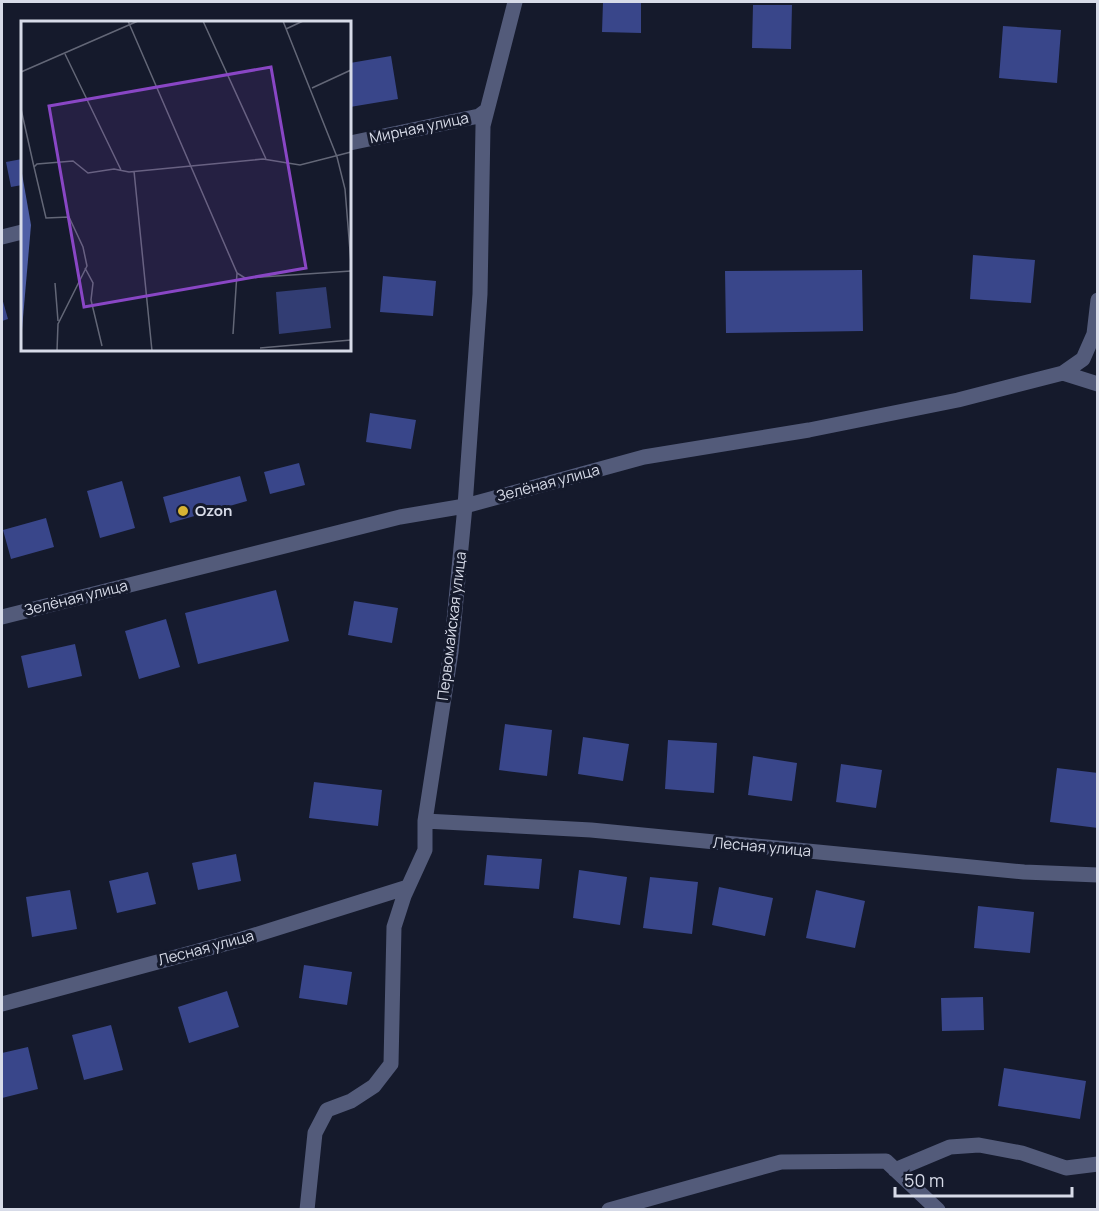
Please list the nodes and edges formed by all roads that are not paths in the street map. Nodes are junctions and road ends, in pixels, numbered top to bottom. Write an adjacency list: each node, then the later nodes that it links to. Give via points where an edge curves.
1 (515, 2): 2 (street, Первомайская улица)
2 (487, 110): 3 (street, Мирная улица, via 479,116); 9 (street, Первомайская улица, via 483,126 480,294)
3 (351, 143)
4 (21, 232): 5 (street)
5 (2, 237)
6 (1098, 300): 7 (street, via 1094,334 1083,360)
7 (1063, 373): 8 (street); 9 (street, Зелёная улица, via 958,400 809,430 644,457)
8 (1098, 384)
9 (465, 506): 10 (street, Зелёная улица, via 400,517); 11 (street, Первомайская улица, via 451,652)
10 (2, 617)
11 (425, 821): 12 (street, Лесная улица, via 591,830 1024,872); 13 (street, Первомайская улица, via 425,850)
12 (1098, 875)
13 (408, 887): 14 (street, Лесная улица, via 238,940); 17 (street, Первомайская улица, via 394,927 391,1064 374,1086 327,1110 315,1133)
14 (2, 1004)
15 (1098, 1164): 16 (street, via 1066,1168 1022,1153 979,1145 950,1147)
16 (895, 1170): 18 (street, via 886,1161 781,1162); 19 (street)
17 (307, 1209)
18 (609, 1209)
19 (938, 1209)

